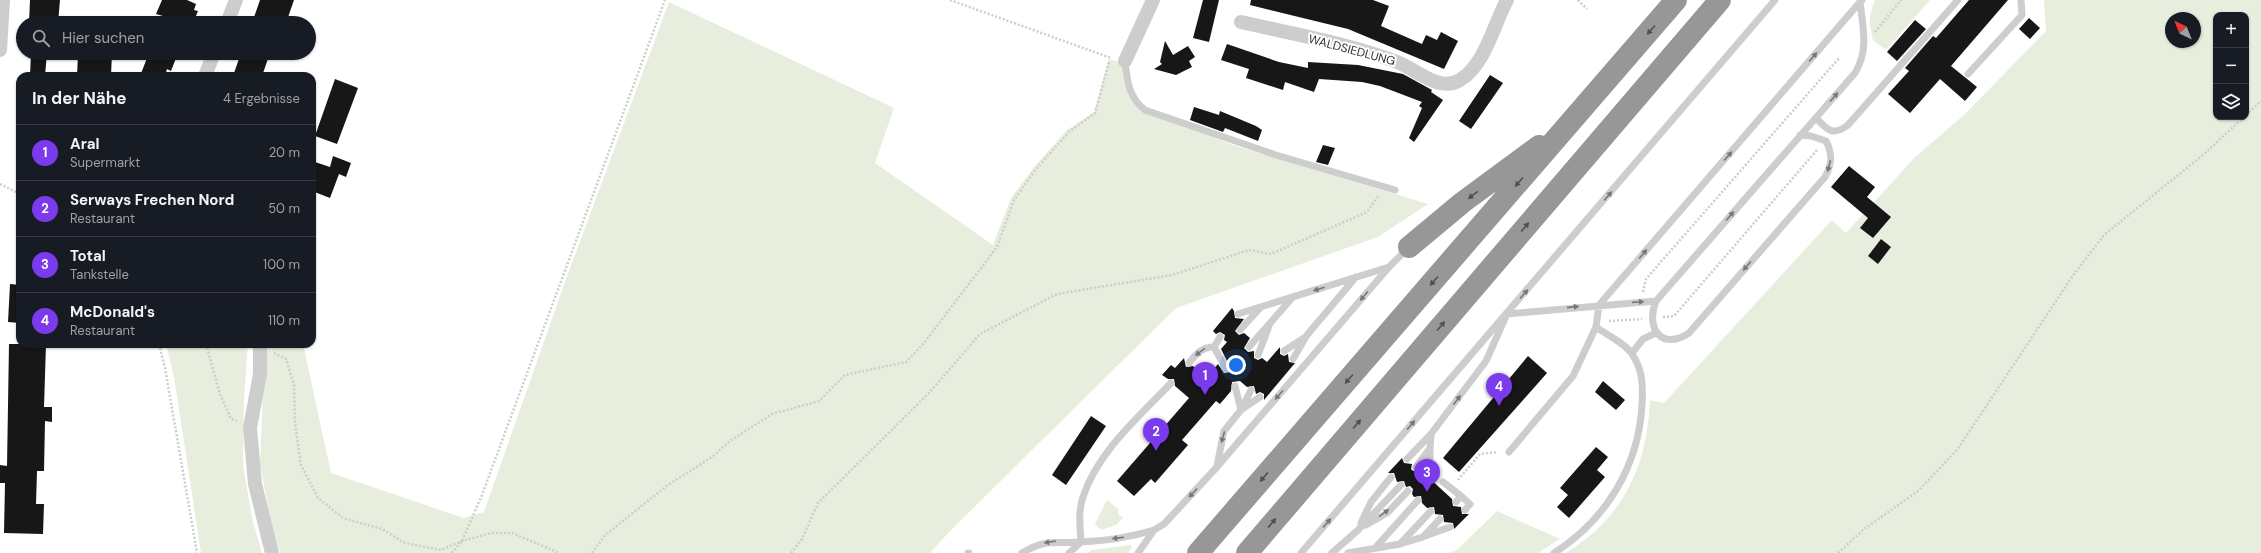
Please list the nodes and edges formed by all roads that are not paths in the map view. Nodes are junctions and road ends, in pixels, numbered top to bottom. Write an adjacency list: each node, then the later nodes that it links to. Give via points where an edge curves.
1 (3, 0): 13 (street)
2 (236, 0): 11 (street)
3 (1153, 0): 15 (street)
4 (1507, 0): 12 (street, WALDSIEDLUNG, via 1496,19 1487,47 1470,72 1450,84 1436,82 1398,62 1382,57)
5 (1676, 0): 19 (highway, one-way to 19)
6 (1720, 0): 82 (highway, one-way to 6)
7 (1775, 0): 32 (lane, one-way to 7)
8 (1958, 0): 20 (lane, via 1848,125)
9 (2021, 0): 17 (lane, via 2022,15)
10 (1861, 1): 18 (lane, one-way to 10, via 1860,64 1865,43); 29 (lane, one-way to 10)
11 (230, 16)
12 (1241, 22)
13 (0, 50)
14 (211, 60): 16 (street)
15 (1125, 61): 23 (lane, via 1128,86 1136,103 1145,110 1276,155)
16 (207, 72)
17 (1968, 74)
18 (1816, 118): 20 (lane, via 1828,130); 21 (lane)
19 (1572, 121): 24 (highway, one-way to 24, via 1463,202); 81 (highway, one-way to 81)
20 (1834, 132): 22 (lane)
21 (1800, 135): 22 (lane); 28 (lane, one-way to 21)
22 (1826, 141): 36 (lane, one-way to 36, via 1831,156 1830,167 1825,177 1689,332 1681,338 1672,340)
23 (1395, 190)
24 (1409, 247): 25 (lane)
25 (1389, 267): 26 (lane); 59 (lane, one-way to 59)
26 (1356, 277): 27 (lane, one-way to 27); 37 (lane)
27 (1292, 298): 30 (lane); 33 (lane)
28 (1656, 301): 29 (lane, one-way to 28); 36 (lane, via 1651,318)
29 (1600, 305): 32 (lane, one-way to 29); 34 (lane)
30 (1261, 306): 31 (lane); 35 (lane)
31 (1238, 314)
32 (1507, 314): 53 (lane, one-way to 32, via 1486,361); 83 (lane, one-way to 32)
33 (1270, 322): 40 (lane); 44 (lane)
34 (1596, 325): 43 (lane); 55 (lane, via 1573,376)
35 (1240, 330)
36 (1656, 333): 43 (lane, via 1643,339)
37 (1307, 335): 42 (lane); 45 (lane)
38 (1220, 336): 39 (lane)
39 (1214, 347): 46 (lane, one-way to 46, via 1206,347); 47 (lane)
40 (1249, 347)
41 (260, 348): 77 (street, via 260,374 250,428 255,484)
42 (1284, 351)
43 (1632, 353): 86 (lane, via 1640,368 1643,383 1641,423 1633,458 1616,494 1577,537)
44 (1258, 355)
45 (1293, 359)
46 (1189, 362)
47 (1226, 369)
48 (1171, 382): 74 (lane, via 1113,445 1097,469 1082,502)
49 (1236, 386): 52 (lane)
50 (1251, 390): 52 (lane)
51 (1260, 397): 52 (lane)
52 (1241, 410): 59 (lane, one-way to 59, via 1224,431)
53 (1431, 434): 54 (lane); 56 (lane)
54 (1430, 448): 57 (lane); 58 (lane)
55 (1509, 452)
56 (1407, 459)
57 (1430, 462): 60 (lane); 61 (lane)
58 (1416, 467)
59 (1216, 468): 71 (lane, one-way to 71, via 1164,524)
60 (1424, 474)
61 (1435, 474)
62 (1391, 476): 72 (lane, via 1371,502)
63 (1443, 482): 67 (lane, via 1458,499 1470,504)
64 (1401, 485): 72 (lane)
65 (1408, 491): 72 (lane, one-way to 65, via 1387,512)
66 (1418, 500): 76 (lane)
67 (1465, 510)
68 (1431, 511): 75 (lane)
69 (1440, 519): 73 (lane)
70 (1450, 527): 73 (lane)
71 (1154, 530): 74 (lane, one-way to 74, via 1133,536); 80 (lane)
72 (1357, 531): 84 (lane)
73 (1423, 537): 75 (lane)
74 (1080, 542): 78 (lane, one-way to 78, via 1046,542); 79 (lane)
75 (1400, 544): 76 (lane)
76 (1376, 547): 85 (lane)
77 (272, 553)
78 (1022, 553)
79 (1069, 553)
80 (1138, 553)
81 (1198, 553)
82 (1247, 553)
83 (1301, 553)
84 (1332, 553)
85 (1348, 553)
86 (1554, 553)

